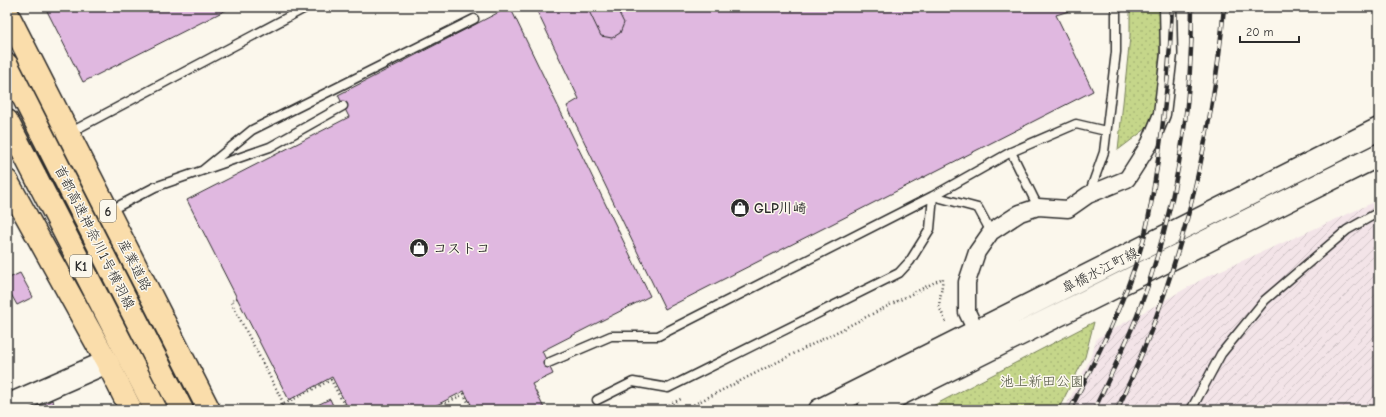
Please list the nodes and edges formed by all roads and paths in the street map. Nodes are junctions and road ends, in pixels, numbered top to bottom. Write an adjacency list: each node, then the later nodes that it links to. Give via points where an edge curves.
1 (307, 7): 11 (lane)
2 (1116, 7): 10 (lane, via 1116,52)
3 (1168, 7): 16 (street, via 1169,54 1162,114 1150,143 1127,179)
4 (7, 13): 11 (main road, 産業道路 / 6)
5 (474, 18): 14 (lane, via 252,130)
6 (7, 65): 33 (main road, 首都高速神奈川1号横羽線 / K1)
7 (343, 106): 14 (lane, via 270,147)
8 (7, 121): 32 (main road, 首都高速神奈川1号横羽線 / K1)
9 (1379, 129): 24 (street, 皐橋水江町線)
10 (1106, 131): 12 (lane, via 1076,124); 16 (lane, via 1104,152)
11 (68, 133): 19 (main road, 産業道路 / 6)
12 (1011, 152): 17 (lane); 18 (lane)
13 (1379, 154): 25 (street, 皐橋水江町線)
14 (203, 170): 19 (lane, via 155,186)
15 (7, 181): 26 (main road)
16 (1088, 195): 18 (street, via 1068,209)
17 (933, 196): 21 (lane, via 978,208); 27 (lane, via 658,336 611,336); 28 (lane, via 930,229 910,261 899,273 668,388 633,382)
18 (1038, 206): 21 (street, via 1020,213)
19 (108, 211): 34 (main road, 産業道路 / 6)
20 (1379, 212): 42 (lane, via 1347,230 1265,300 1221,354)
21 (991, 232): 24 (street, via 977,252 967,282 967,312)
22 (237, 298): 29 (path, via 231,302)
23 (946, 323): 39 (path, via 939,306 943,278)
24 (976, 332): 25 (street); 40 (street, 皐橋水江町線)
25 (985, 351): 41 (street, 皐橋水江町線)
26 (106, 362): 30 (street); 31 (main road)
27 (548, 362)
28 (597, 400)
29 (284, 404): 35 (path); 36 (path, via 331,380)
30 (7, 406)
31 (130, 410)
32 (156, 410)
33 (182, 410)
34 (209, 410)
35 (272, 410)
36 (347, 410)
37 (431, 410): 38 (path, via 464,394)
38 (472, 410)
39 (683, 410)
40 (820, 410)
41 (868, 410)
42 (1191, 410)

